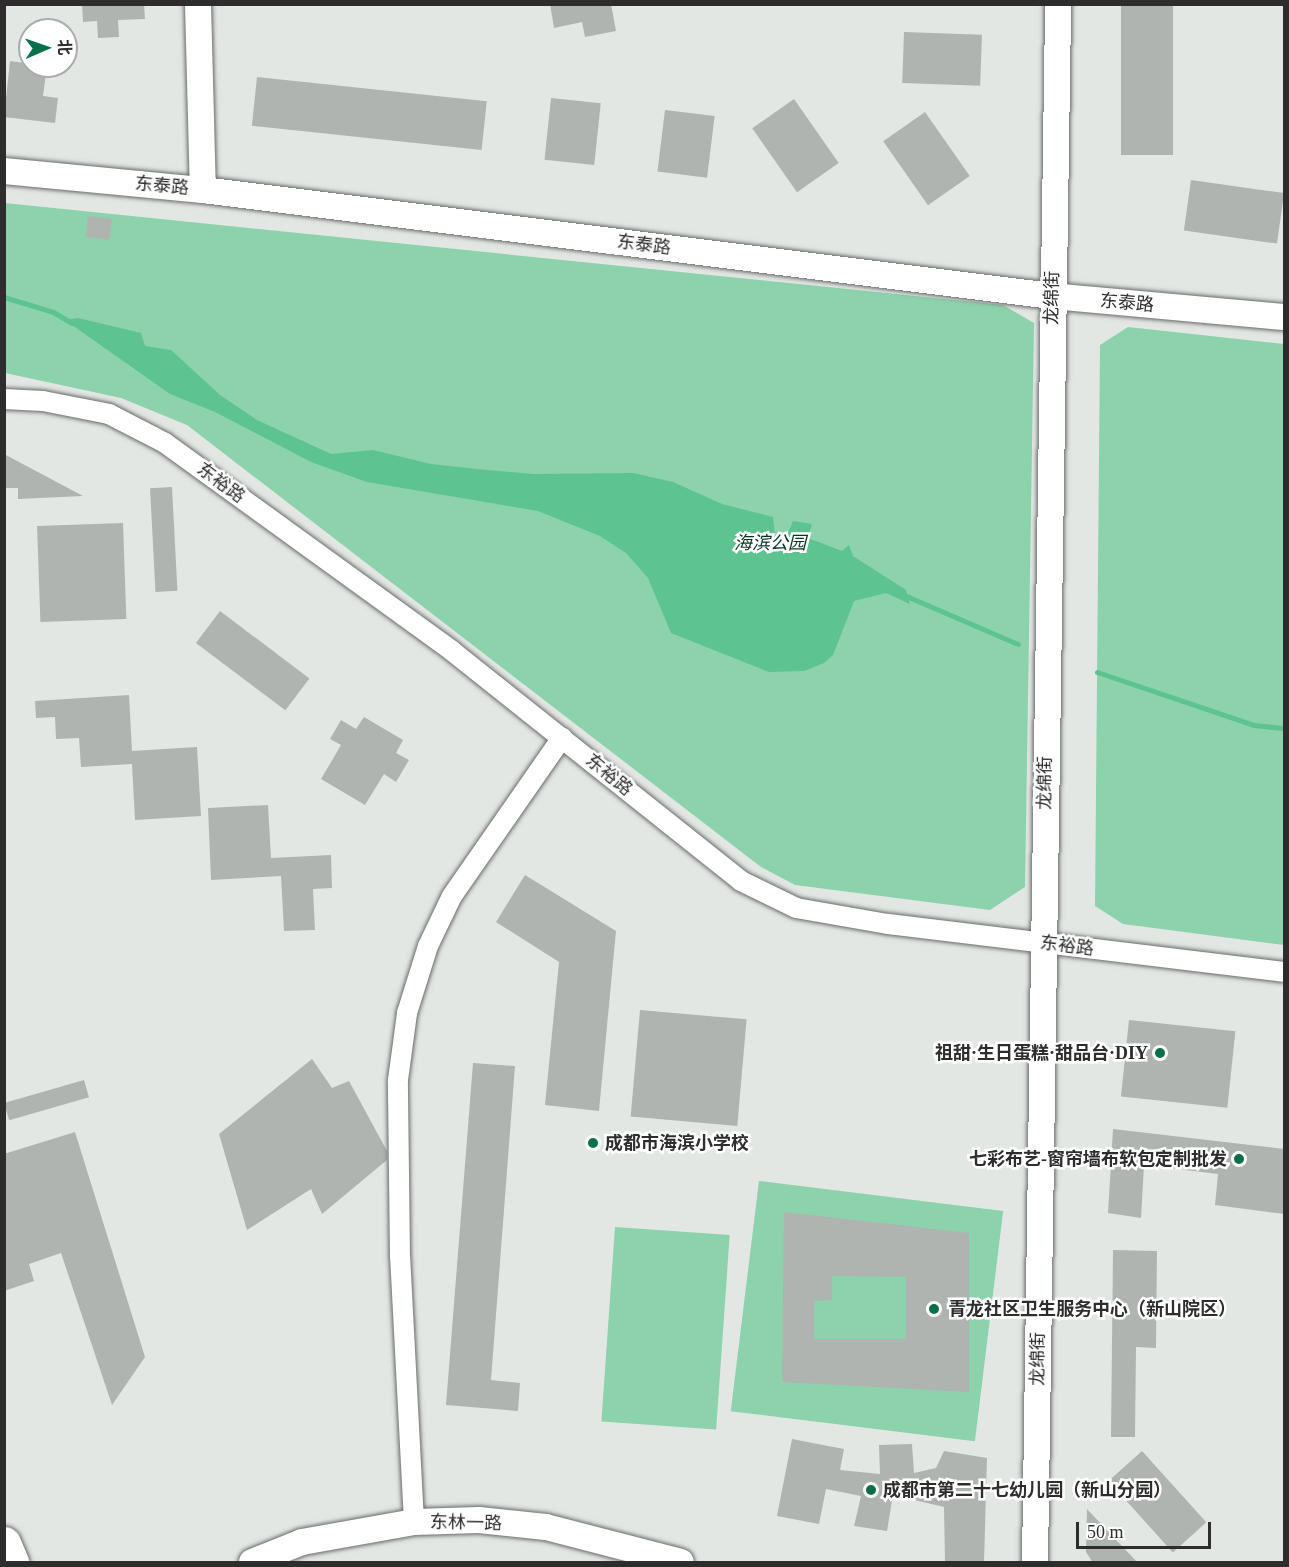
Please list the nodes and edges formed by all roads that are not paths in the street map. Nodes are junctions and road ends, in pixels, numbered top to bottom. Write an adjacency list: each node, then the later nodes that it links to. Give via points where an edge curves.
1 (198, 4): 4 (street)
2 (1058, 4): 5 (street, 龙绵街)
3 (4, 171): 4 (street, 东泰路)
4 (202, 190): 5 (street, 东泰路)
5 (1052, 296): 6 (street, 东泰路); 9 (street, 龙绵街)
6 (1284, 317)
7 (4, 399): 8 (street, 东裕路, via 43,401 109,414 165,443 452,651)
8 (562, 738): 9 (street, 东裕路, via 741,881 796,908); 11 (street, via 452,896 428,946 407,1013 398,1080 400,1256)
9 (1043, 944): 10 (street, 东裕路); 16 (street, 龙绵街)
10 (1284, 972)
11 (414, 1522): 14 (street, 东林一路, via 302,1542); 15 (street, 东林一路, via 479,1520 546,1527)
12 (4, 1543): 13 (highway)
13 (12, 1563)
14 (252, 1563)
15 (681, 1563)
16 (1035, 1563)

